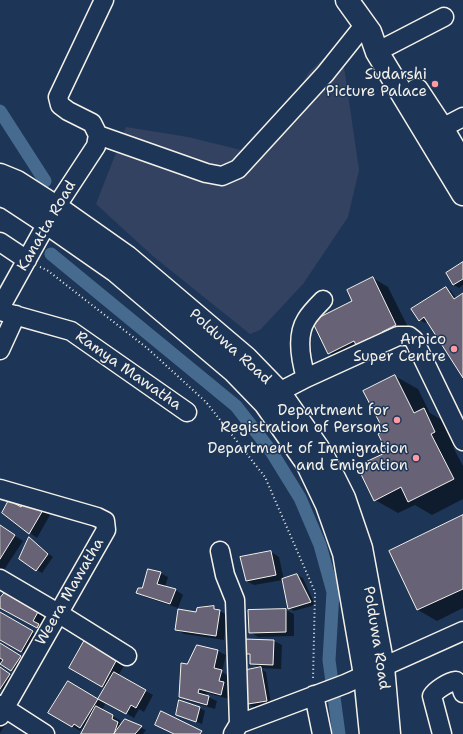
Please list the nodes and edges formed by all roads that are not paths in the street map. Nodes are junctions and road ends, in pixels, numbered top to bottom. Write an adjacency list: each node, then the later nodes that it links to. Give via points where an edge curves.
1 (104, 0): 8 (street, via 58,97 60,105 92,123)
2 (347, 0): 4 (main road)
3 (444, 17): 5 (street)
4 (367, 28): 5 (main road); 8 (street, via 238,169 222,176); 11 (main road, via 377,52)
5 (388, 46): 7 (main road)
6 (463, 117): 7 (street)
7 (442, 128): 9 (main road)
8 (97, 140): 13 (street, Kanatta Road)
9 (463, 164)
10 (0, 175): 13 (main road, Polduwa Road, via 17,182)
11 (463, 194)
12 (0, 195): 13 (main road, Polduwa Road)
13 (52, 215): 15 (street, Kanatta Road); 20 (main road, Polduwa Road, via 127,257 246,358)
14 (0, 242): 15 (street)
15 (27, 260): 17 (street, Kanatta Road)
16 (323, 300): 19 (street, via 305,320 300,340 301,362)
17 (5, 311): 18 (street, Kanatta Road); 21 (street, Ramya Mawatha, via 71,331)
18 (0, 350)
19 (306, 378): 20 (street); 22 (street, via 398,336 409,336 414,340)
20 (272, 398): 29 (main road, Polduwa Road, via 322,454 344,498 361,548)
21 (187, 412)
22 (463, 441)
23 (0, 488): 26 (street, Weera Mawatha, via 105,521 106,530)
24 (220, 551): 33 (street, via 225,575 235,600)
25 (0, 579): 26 (street)
26 (58, 612): 28 (street); 32 (street, Weera Mawatha)
27 (463, 631): 29 (street)
28 (127, 656)
29 (374, 671): 31 (street); 36 (main road, Polduwa Road); 37 (main road, Polduwa Road)
30 (463, 693): 38 (street, via 456,681 432,696)
31 (318, 694): 33 (street); 35 (street)
32 (2, 710): 34 (street)
33 (242, 728)
34 (45, 734)
35 (322, 734)
36 (371, 734)
37 (389, 734)
38 (442, 734)

